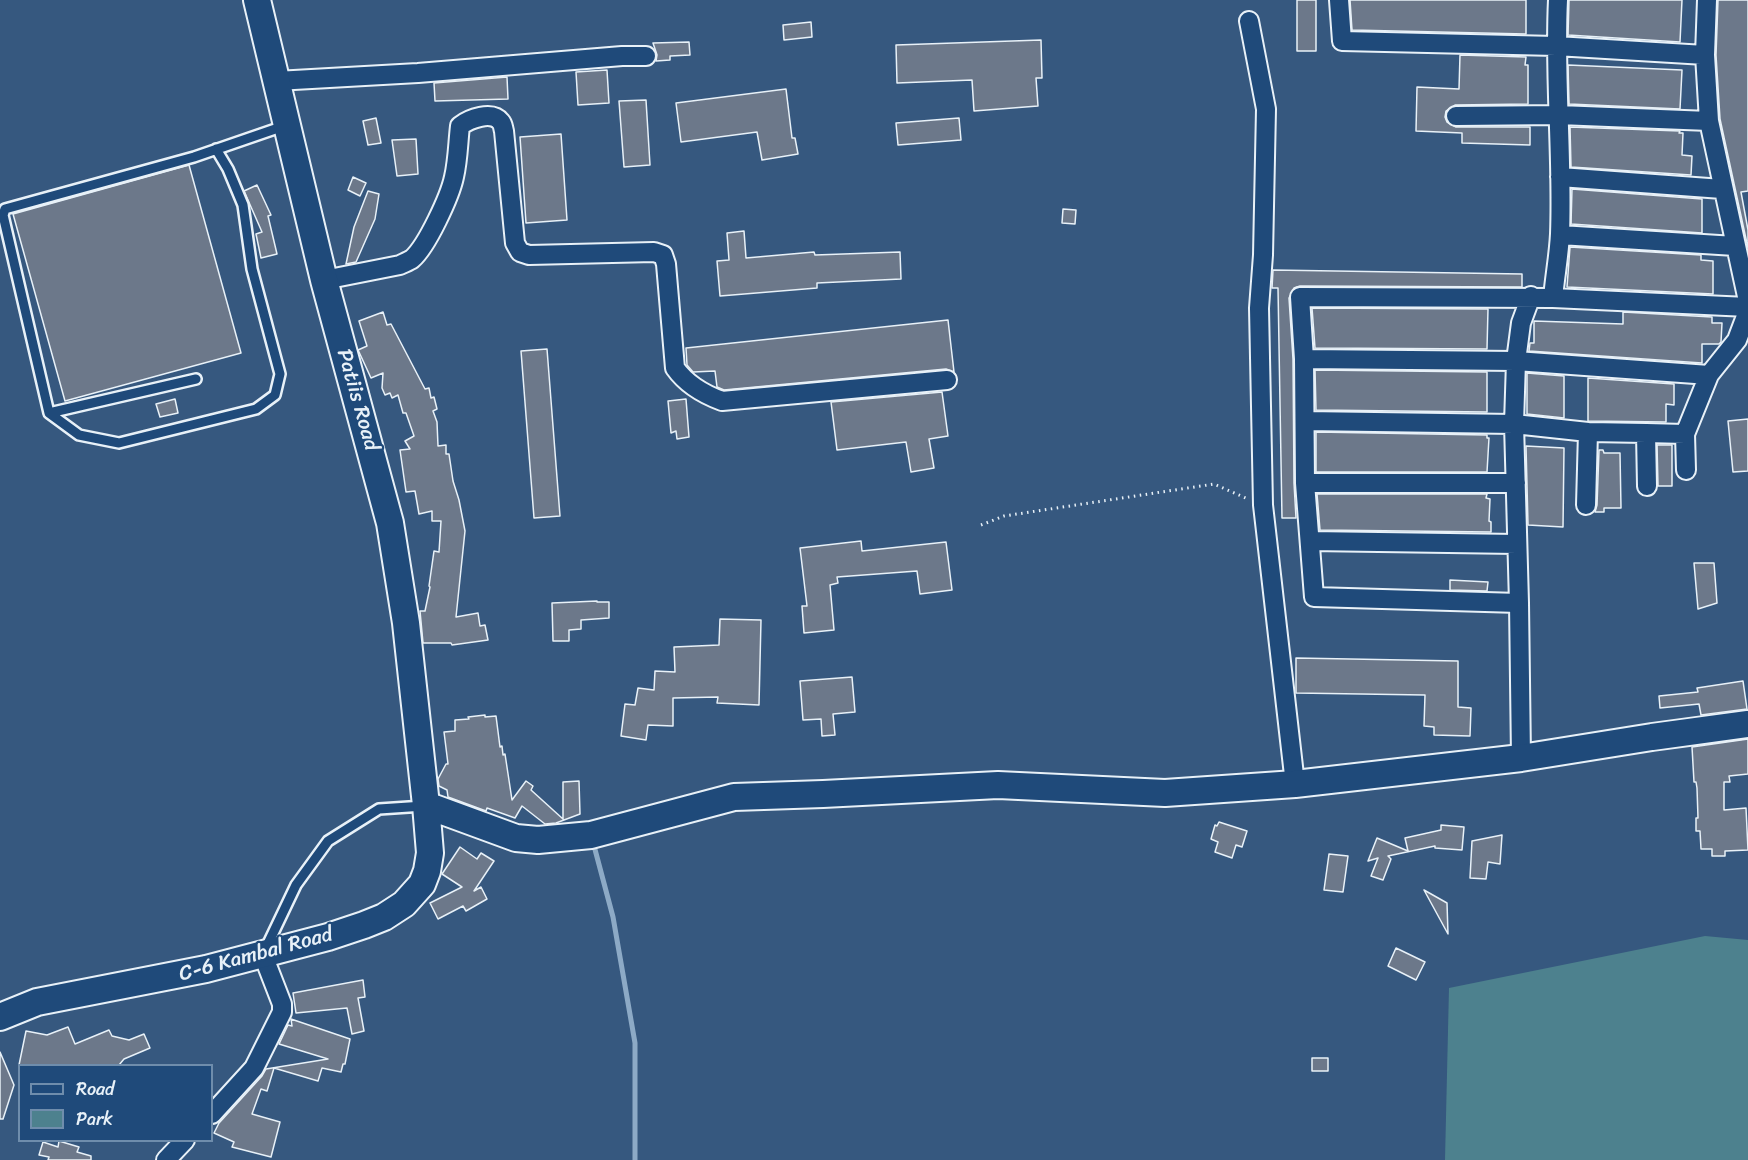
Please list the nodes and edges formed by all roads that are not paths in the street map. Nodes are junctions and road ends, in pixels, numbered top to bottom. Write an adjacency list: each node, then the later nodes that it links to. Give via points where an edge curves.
1 (256, 0): 9 (street, Patiis Road)
2 (1339, 0): 6 (street, via 1342,41)
3 (1558, 0): 6 (street)
4 (1707, 0): 7 (street)
5 (1249, 21): 45 (street, via 1266,109 1259,308 1263,506)
6 (1556, 46): 7 (street); 10 (street)
7 (1705, 55): 12 (street)
8 (646, 56): 9 (street)
9 (276, 81): 13 (street, Patiis Road)
10 (1559, 115): 11 (street); 12 (street); 15 (street)
11 (1456, 116)
12 (1709, 121): 16 (street)
13 (287, 126): 14 (lane); 19 (street, Patiis Road)
14 (216, 149): 29 (lane, via 5,209 3,215); 29 (lane, via 243,204 252,269 280,374 275,395 256,409 119,443 79,435)
15 (1560, 177): 16 (street); 17 (street)
16 (1722, 189): 18 (street)
17 (1560, 235): 18 (street); 21 (street)
18 (1735, 246): 22 (street)
19 (324, 280): 28 (street, via 411,260 432,230 454,177 460,126 468,120 492,116 500,121 504,131 515,243 520,252 663,255 675,368 704,394 722,401); 46 (street, Patiis Road, via 390,524 406,623)
20 (1531, 296): 21 (street); 24 (street, via 1300,297); 25 (street, via 1521,323)
21 (1553, 298): 23 (street)
22 (1748, 301)
23 (1748, 309): 26 (street, via 1737,340)
24 (1304, 358): 25 (street); 30 (street)
25 (1516, 361): 26 (street); 31 (street)
26 (1709, 375): 34 (street)
27 (195, 379): 29 (lane)
28 (947, 380)
29 (49, 413)
30 (1305, 421): 31 (street); 36 (street)
31 (1514, 424): 32 (street); 37 (street)
32 (1588, 432): 33 (street); 39 (street)
33 (1646, 433): 34 (street); 38 (street)
34 (1685, 434): 35 (street)
35 (1686, 470)
36 (1305, 483): 37 (street); 40 (street)
37 (1516, 483): 41 (street)
38 (1647, 486)
39 (1586, 505)
40 (1310, 541): 41 (street); 42 (street, via 1314,597)
41 (1517, 544): 42 (street)
42 (1520, 603): 44 (street)
43 (1748, 724): 44 (street)
44 (1521, 758): 45 (street)
45 (1295, 784): 46 (street, via 1165,793 998,784 734,797 591,835 538,840 516,838)
46 (426, 806): 47 (lane, via 379,809 328,841 296,885); 47 (street, C-6 Kambal Road, via 430,853 427,871 422,884 404,904 364,925)
47 (263, 955): 48 (street, C-6 Kambal Road, via 38,1002); 49 (street, via 282,1012 254,1068)
48 (0, 1017)
49 (213, 1113)
50 (183, 1142): 51 (street)
51 (166, 1160)

